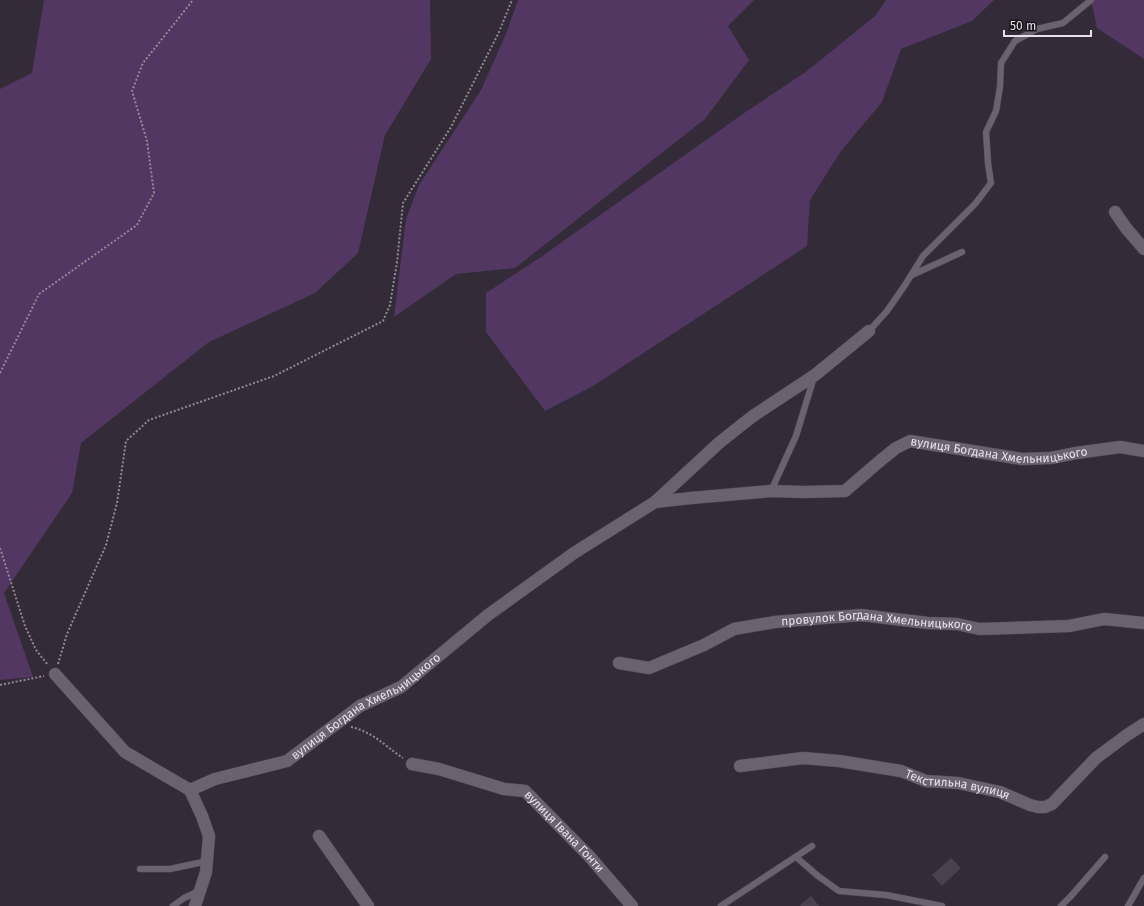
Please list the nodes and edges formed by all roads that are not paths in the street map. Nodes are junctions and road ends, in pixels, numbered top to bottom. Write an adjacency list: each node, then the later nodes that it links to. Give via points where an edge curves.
1 (1091, 0): 5 (lane, via 1063,23 1037,29 1015,41 1001,63 996,111 986,132 991,183 975,204 923,256)
2 (1115, 212): 3 (street)
3 (1144, 249)
4 (962, 252): 5 (lane)
5 (912, 275): 6 (lane, via 887,311)
6 (869, 331): 7 (street, вулиця Богдана Хмельницького)
7 (815, 375): 9 (lane, via 796,436); 10 (street, вулиця Богдана Хмельницького, via 753,416 720,442)
8 (1144, 451): 9 (street, вулиця Богдана Хмельницького, via 1120,447 1051,458 1022,459 910,441 880,460 845,491)
9 (771, 491): 10 (street, вулиця Богдана Хмельницького)
10 (655, 502): 17 (street, вулиця Богдана Хмельницького, via 574,553 488,615 401,687 360,706 287,761 215,779)
11 (1144, 623): 12 (street, провулок Богдана Хмельницького, via 1104,618 1069,626 979,629 957,624 862,615 775,622 734,630 649,668)
12 (619, 663)
13 (55, 674): 17 (street, via 125,752)
14 (1144, 724): 16 (street, Текстильна вулиця, via 1096,758 1052,804 1046,807 1030,805 1000,792 958,783 926,781 901,771 840,761 803,758)
15 (412, 764): 29 (street, вулиця Івана Гонти, via 439,769 504,790 525,791 590,857)
16 (740, 766)
17 (190, 790): 22 (street, via 209,836)
18 (319, 836): 28 (street)
19 (812, 846): 20 (lane)
20 (796, 857): 30 (lane); 31 (lane, via 839,891 886,895)
21 (1105, 857): 32 (lane)
22 (208, 861): 23 (lane, via 170,869); 25 (street)
23 (140, 870)
24 (1144, 878): 33 (lane)
25 (200, 890): 26 (lane); 27 (street)
26 (173, 906)
27 (195, 906)
28 (368, 906)
29 (632, 906)
30 (721, 906)
31 (942, 906)
32 (1061, 906)
33 (1128, 906)

